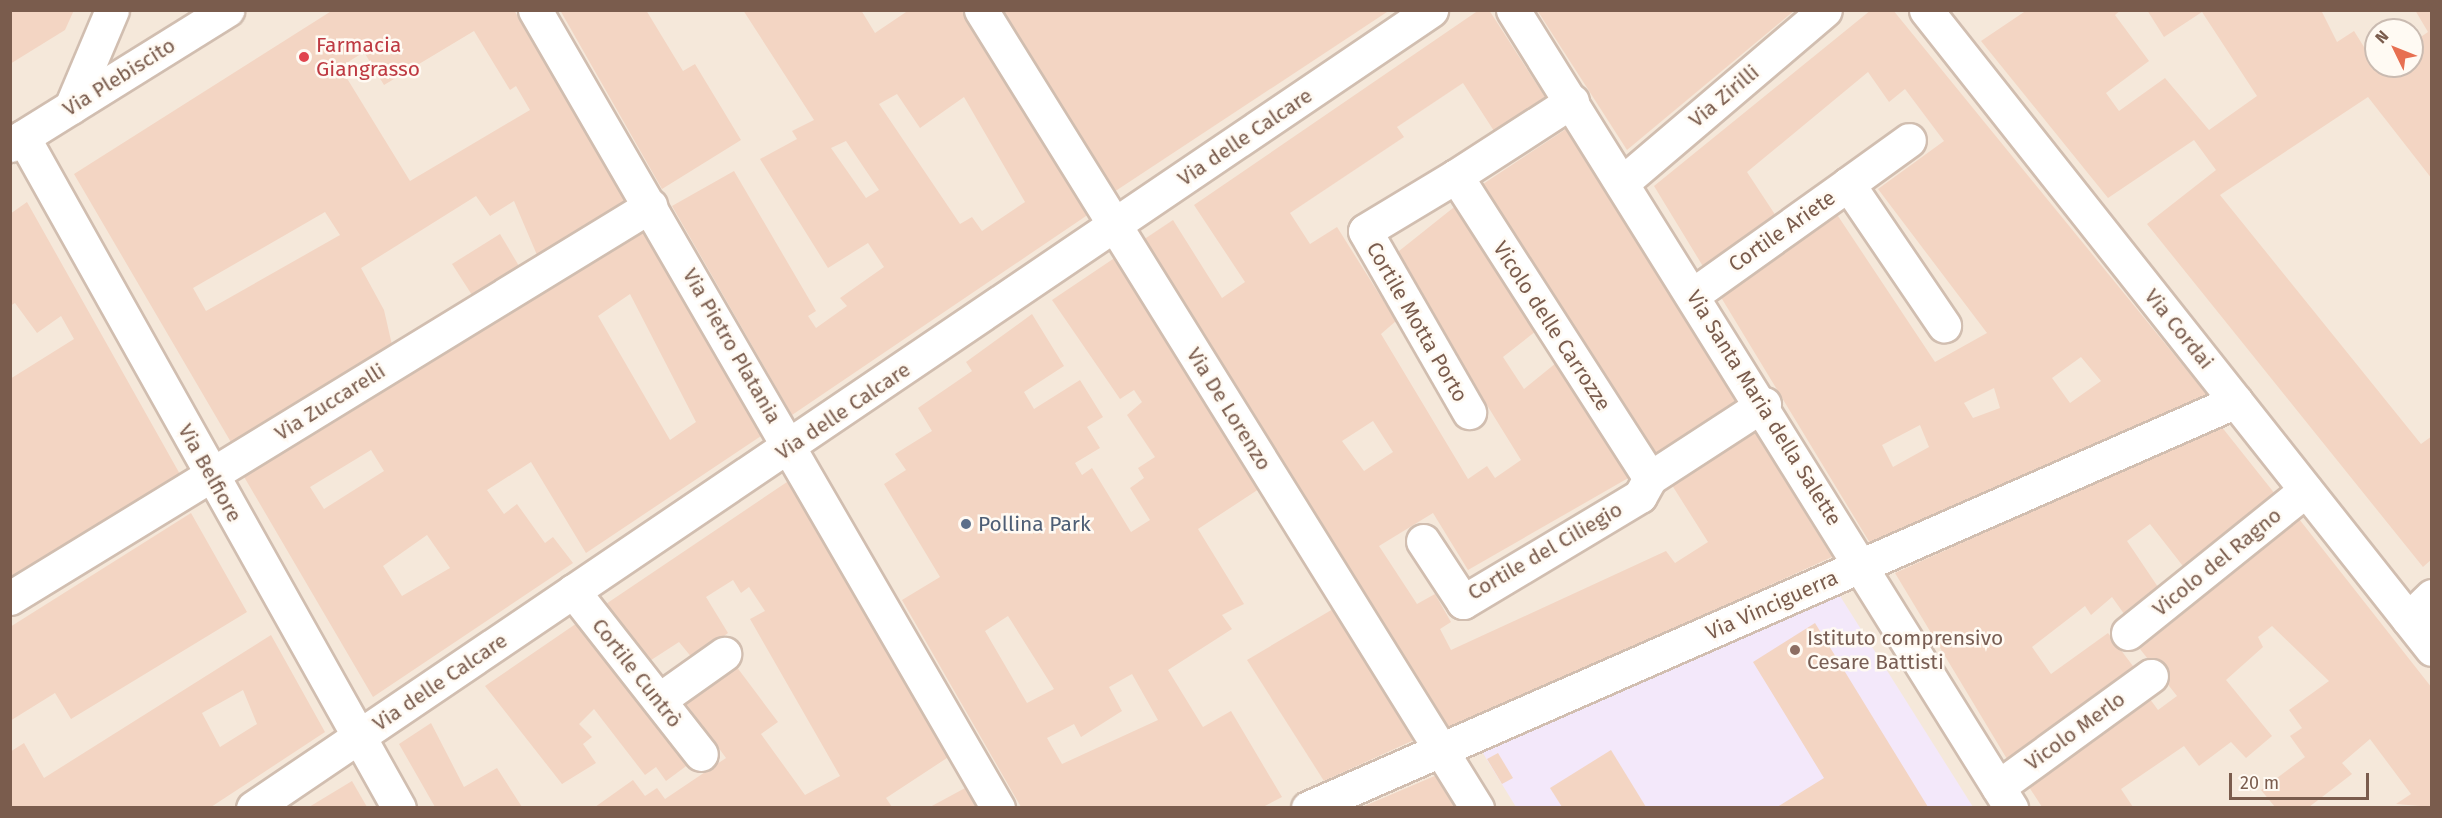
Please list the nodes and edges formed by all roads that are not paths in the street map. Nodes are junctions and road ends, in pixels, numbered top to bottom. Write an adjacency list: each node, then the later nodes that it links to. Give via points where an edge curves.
1 (112, 10): 10 (street)
2 (227, 10): 10 (street, Via Plebiscito)
3 (536, 10): 16 (street, Via Pietro Platania)
4 (981, 10): 17 (street, Via De Lorenzo)
5 (1431, 10): 17 (street, Via delle Calcare)
6 (1513, 10): 9 (street, Via Santa Maria della Salette)
7 (1825, 10): 14 (street, Via Zirilli)
8 (1926, 10): 20 (street, Via Cordai)
9 (1572, 101): 13 (street); 14 (street, Via Santa Maria della Salette)
10 (70, 107): 12 (street, Via Plebiscito)
11 (1910, 140): 15 (street)
12 (17, 141): 24 (street, Via Belfiore)
13 (1456, 176): 22 (street, Cortile Motta Porto, via 1365,231); 25 (street, Vicolo delle Carrozze)
14 (1623, 182): 18 (street, Via Santa Maria della Salette)
15 (1848, 184): 18 (street, Cortile Ariete); 19 (street, Cortile Ariete)
16 (650, 206): 23 (street, Via Pietro Platania); 24 (street, Via Zuccarelli)
17 (1115, 224): 23 (street, Via delle Calcare); 39 (street, Via De Lorenzo)
18 (1694, 294): 21 (street, Via Santa Maria della Salette)
19 (1944, 325)
20 (2236, 400): 26 (street, Via Cordai); 28 (street, Via Vinciguerra)
21 (1764, 404): 25 (street); 28 (street, Via Santa Maria della Salette)
22 (1469, 412)
23 (791, 447): 29 (street, Via delle Calcare); 44 (street, Via Pietro Platania)
24 (211, 476): 31 (street, Via Zuccarelli); 38 (street, Via Belfiore)
25 (1650, 478): 27 (street, Cortile del Ciliegio, via 1640,496 1463,602)
26 (2306, 490): 32 (street, Via Cordai); 33 (street, Vicolo del Ragno)
27 (1423, 540)
28 (1862, 566): 39 (street, Via Vinciguerra); 41 (street, Via Santa Maria della Salette)
29 (573, 591): 37 (street, Cortile Cuntrò); 38 (street, Via delle Calcare)
30 (2432, 596): 32 (street)
31 (10, 598)
32 (2408, 619): 34 (street, Via Cordai)
33 (2128, 633)
34 (2432, 649)
35 (724, 654): 37 (street)
36 (2151, 676): 41 (street, Vicolo Merlo)
37 (658, 700): 40 (street, Cortile Cuntrò)
38 (360, 737): 42 (street, Via delle Calcare); 43 (street, Via Belfiore)
39 (1441, 750): 45 (street, Via Vinciguerra); 46 (street, Via De Lorenzo)
40 (701, 754)
41 (2005, 797)
42 (253, 807)
43 (399, 807)
44 (999, 807)
45 (1308, 807)
46 (1477, 807)

